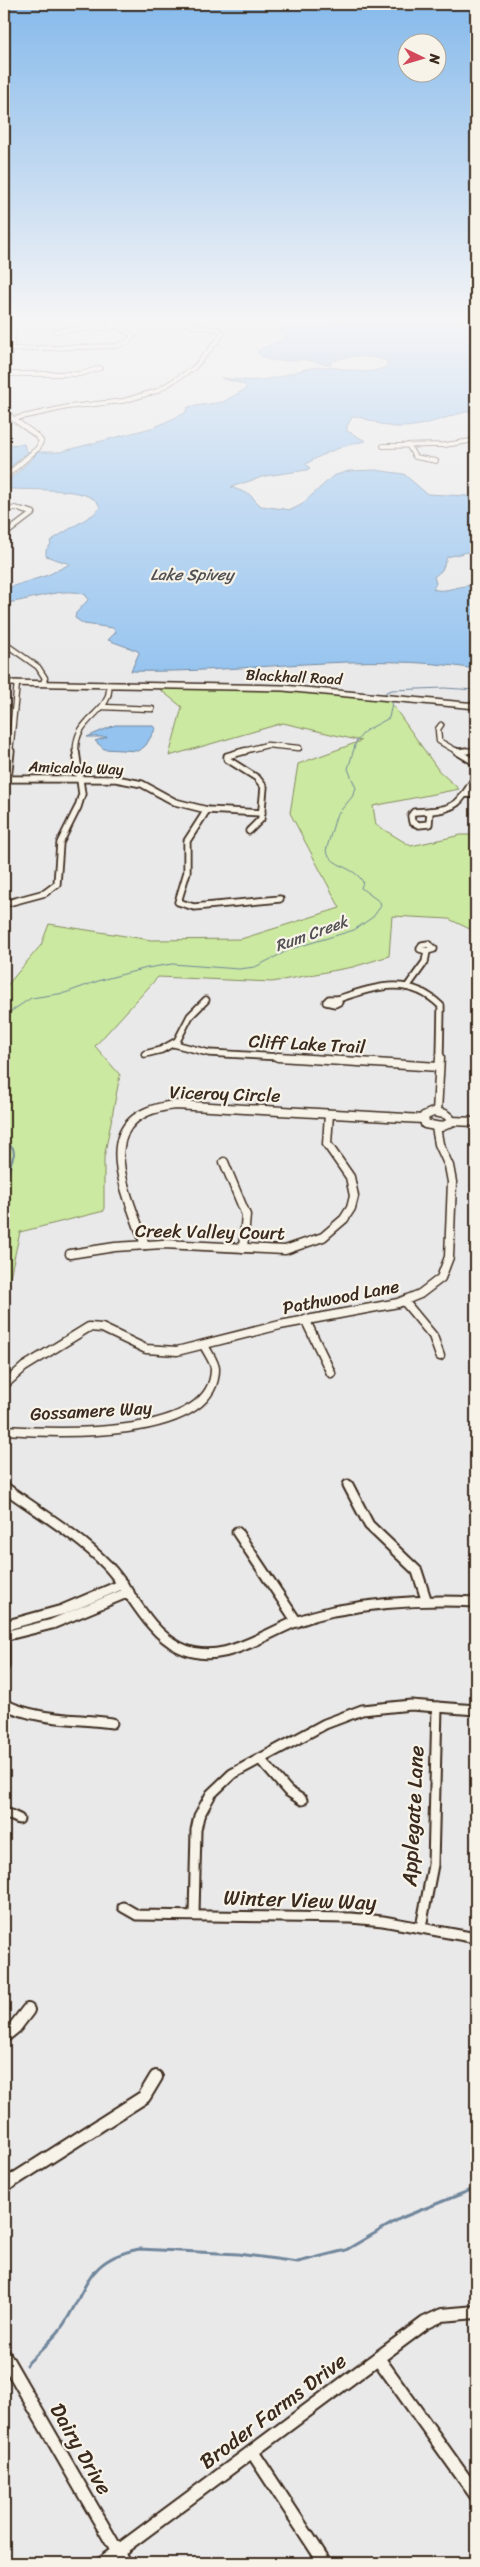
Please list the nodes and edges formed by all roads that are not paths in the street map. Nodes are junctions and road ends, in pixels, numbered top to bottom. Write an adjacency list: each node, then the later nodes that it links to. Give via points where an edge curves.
1 (41, 441): 8 (street, via 33,454)
2 (472, 441): 3 (street)
3 (460, 443): 4 (street); 5 (street)
4 (408, 445): 6 (street); 7 (street, via 415,457)
5 (476, 445)
6 (383, 446)
7 (436, 461)
8 (4, 478)
9 (4, 511): 10 (street, via 15,508 33,513)
10 (4, 535)
11 (4, 643): 14 (street, via 14,653 39,667 45,678)
12 (4, 682): 13 (street, Blackhall Road)
13 (16, 683): 14 (street, Blackhall Road); 26 (street)
14 (43, 683): 15 (street, Blackhall Road)
15 (109, 684): 16 (street, Blackhall Road, via 303,689); 17 (street, via 110,696)
16 (476, 706)
17 (102, 707): 18 (street); 25 (street, via 85,720 80,730 75,757)
18 (152, 709)
19 (442, 724): 22 (street, via 438,729 439,741)
20 (299, 748): 31 (street, via 267,745 227,756 264,787)
21 (476, 750): 22 (street)
22 (459, 752): 23 (street)
23 (476, 762)
24 (476, 776): 27 (street)
25 (80, 777): 26 (street, Amicalola Way); 29 (street, Amicalola Way, via 142,784 175,802); 34 (street, via 83,793 59,843 61,867 57,884 44,894)
26 (6, 779)
27 (466, 794): 28 (street); 30 (street, via 457,805)
28 (476, 795)
29 (207, 810): 31 (street, Amicalola Way); 35 (street, via 186,841 187,872)
30 (430, 811)
31 (262, 813): 32 (street, via 260,821)
32 (249, 831)
33 (280, 899): 35 (street, via 194,907)
34 (4, 904)
35 (180, 904): 36 (street)
36 (172, 907)
37 (427, 951): 38 (street, via 425,962)
38 (407, 987): 39 (street, via 376,986); 43 (street, via 429,995 442,1009)
39 (338, 999)
40 (206, 1000): 41 (street, via 190,1016 182,1036)
41 (174, 1044): 42 (street); 43 (street, Cliff Lake Trail, via 209,1053)
42 (145, 1054)
43 (439, 1067): 44 (street)
44 (437, 1112): 46 (street, via 426,1114); 47 (street, via 448,1116)
45 (329, 1114): 46 (street, Viceroy Circle); 51 (street, Viceroy Circle, via 175,1105 153,1109 134,1118 123,1132 119,1166); 52 (street, Creek Valley Court, via 326,1144 349,1175 354,1190 347,1215 331,1231 297,1247 275,1250)
46 (423, 1119): 49 (street, via 425,1124)
47 (450, 1121): 48 (street); 49 (street)
48 (476, 1122)
49 (436, 1127): 54 (street, Pathwood Lane, via 438,1144 449,1166 453,1185 449,1261 434,1285)
50 (224, 1162): 52 (street, via 246,1215)
51 (145, 1245): 52 (street, Creek Valley Court); 53 (street, Creek Valley Court)
52 (243, 1248)
53 (70, 1254)
54 (404, 1301): 55 (street, Pathwood Lane); 57 (street, via 433,1336)
55 (305, 1320): 56 (street, Pathwood Lane); 58 (street)
56 (204, 1345): 59 (street, Pathwood Lane, via 177,1351 150,1350 94,1326 29,1364); 60 (street, Gossamere Way, via 215,1368 211,1389 199,1402 168,1420 136,1428 43,1433)
57 (440, 1356)
58 (332, 1373)
59 (4, 1385)
60 (4, 1430)
61 (348, 1485): 66 (street, via 369,1525 417,1571)
62 (4, 1487): 64 (street, via 88,1547)
63 (237, 1532): 70 (street)
64 (123, 1584): 65 (street); 68 (street)
65 (130, 1592): 69 (street); 70 (street, via 169,1641 195,1652 228,1652)
66 (426, 1599): 67 (street); 70 (street, via 353,1607)
67 (476, 1602)
68 (62, 1610): 69 (street); 71 (street)
69 (69, 1618): 72 (street)
70 (297, 1622)
71 (4, 1626)
72 (4, 1636)
73 (4, 1645): 74 (street)
74 (4, 1666)
75 (4, 1704): 78 (street, via 38,1716)
76 (437, 1707): 77 (street); 79 (street, via 394,1706 349,1714); 85 (street, Applegate Lane, via 432,1865)
77 (476, 1710)
78 (112, 1723)
79 (260, 1759): 80 (street, via 288,1791); 84 (street, via 224,1781 202,1808 196,1830)
80 (302, 1800)
81 (4, 1812): 82 (street)
82 (19, 1819)
83 (123, 1907): 84 (street, Winter View Way, via 137,1915)
84 (194, 1916): 85 (street, Winter View Way, via 351,1918)
85 (421, 1927): 86 (street, Winter View Way)
86 (476, 1938)
87 (28, 2010): 88 (street)
88 (4, 2036)
89 (156, 2077): 90 (street, via 144,2097)
90 (4, 2186)
91 (476, 2312): 93 (street, Broder Farms Drive, via 442,2315 425,2322)
92 (4, 2354): 96 (street, Dairy Drive)
93 (378, 2358): 94 (street, Broder Farms Drive); 95 (street)
94 (253, 2452): 96 (street, Broder Farms Drive); 98 (street)
95 (476, 2495)
96 (121, 2558): 97 (street, Broder Farms Drive)
97 (102, 2563)
98 (325, 2563)

